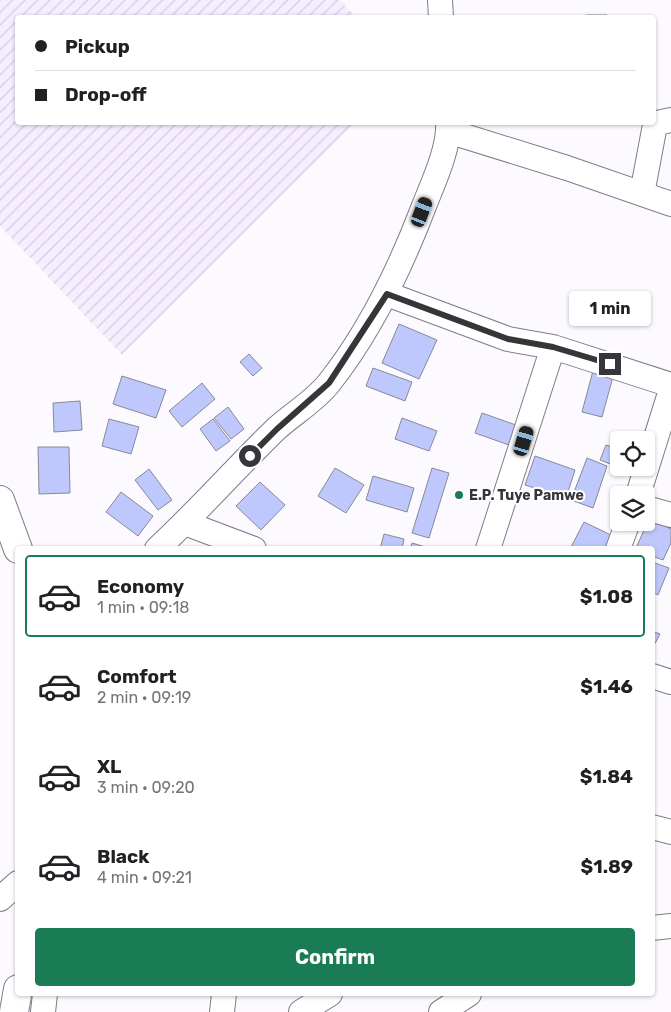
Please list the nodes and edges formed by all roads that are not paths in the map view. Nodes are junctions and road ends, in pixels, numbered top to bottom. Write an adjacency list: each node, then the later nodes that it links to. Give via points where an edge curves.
1 (440, 0): 2 (street)
2 (441, 15)
3 (671, 120): 5 (street, via 657,123 654,130)
4 (448, 127): 5 (street); 7 (street, via 434,181)
5 (642, 194): 6 (street)
6 (671, 204)
7 (387, 294): 8 (street, via 508,339); 15 (street, via 329,383 208,496)
8 (553, 347): 9 (street); 20 (street)
9 (671, 385)
10 (671, 390): 11 (street)
11 (641, 486)
12 (0, 500): 17 (main road)
13 (655, 511): 14 (street)
14 (671, 515)
15 (185, 523): 18 (street); 19 (street)
16 (625, 531): 21 (street)
17 (17, 546)
18 (160, 546)
19 (246, 546)
20 (489, 546)
21 (619, 546)
22 (655, 677): 23 (street)
23 (671, 682)
24 (655, 828): 25 (street)
25 (671, 832)
26 (15, 886): 27 (street)
27 (0, 899)
28 (671, 926): 29 (street)
29 (655, 928)
30 (17, 996): 35 (main road)
31 (45, 996): 36 (street)
32 (224, 996): 37 (street)
33 (327, 996): 38 (street)
34 (466, 996): 39 (street)
35 (14, 1012)
36 (43, 1012)
37 (222, 1012)
38 (301, 1012)
39 (441, 1012)

